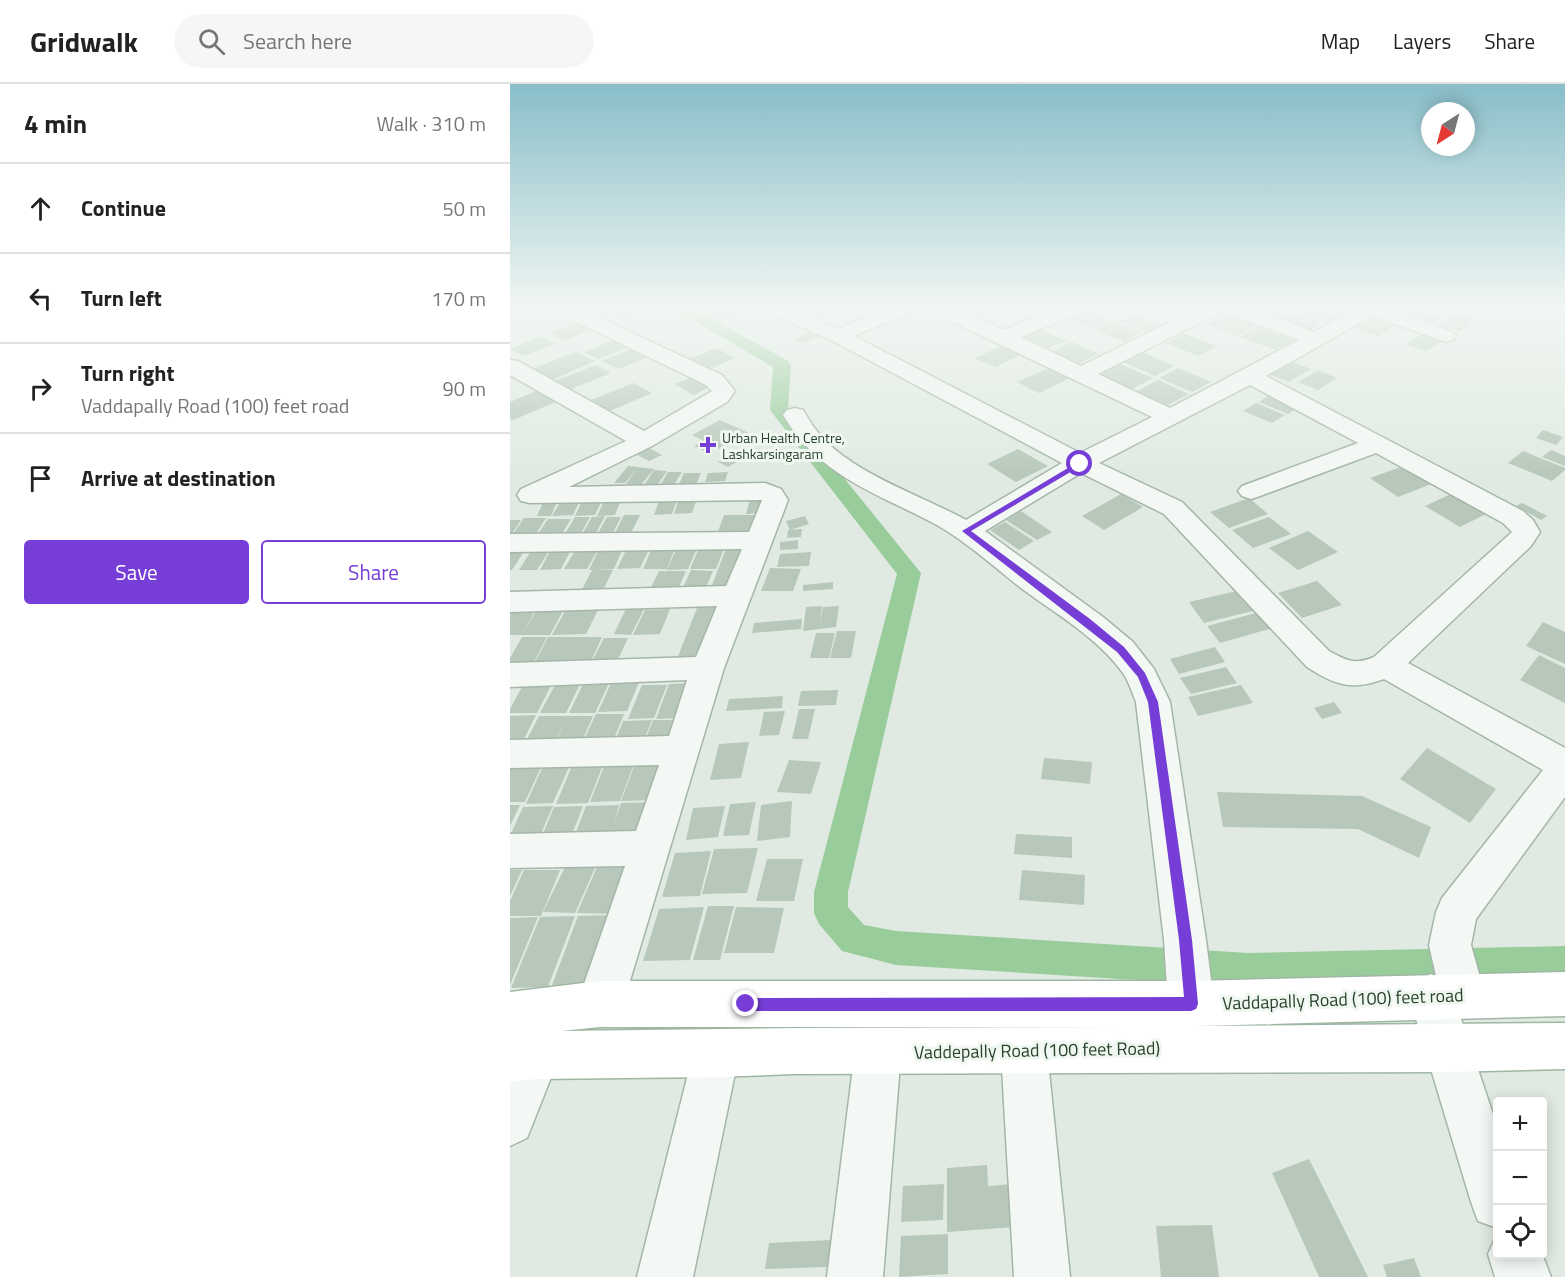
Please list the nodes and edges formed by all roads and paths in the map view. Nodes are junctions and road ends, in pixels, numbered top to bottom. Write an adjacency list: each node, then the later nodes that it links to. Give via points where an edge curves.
1 (682, 365): 11 (street, via 714,380 724,391)
2 (892, 365): 13 (street)
3 (1062, 365): 7 (street)
4 (1100, 365): 7 (street)
5 (1271, 365): 8 (street)
6 (510, 366): 11 (street)
7 (1081, 374): 10 (street)
8 (1250, 376): 10 (street); 12 (street)
9 (795, 415): 16 (street, via 801,430 824,453)
10 (1171, 417): 13 (street)
11 (644, 441): 15 (street)
12 (1378, 444): 14 (street); 21 (street, via 1513,517 1526,532)
13 (1080, 464): 16 (street); 21 (street, via 1173,508 1318,659 1340,673 1360,676)
14 (1251, 491)
15 (520, 500): 17 (street, via 765,491 775,500)
16 (966, 531): 30 (street, via 1086,621 1120,650 1142,676 1153,702)
17 (760, 540): 18 (street); 19 (street)
18 (510, 543)
19 (738, 596): 20 (street); 22 (street)
20 (510, 602)
21 (1385, 665): 26 (street)
22 (708, 668): 23 (street); 24 (street)
23 (510, 675)
24 (683, 750): 25 (street); 27 (street)
25 (510, 754)
26 (1565, 767): 29 (street, via 1457,912)
27 (649, 848): 28 (street); 32 (street)
28 (510, 852)
29 (1451, 979): 30 (main road, Vaddapally Road (100) feet road); 31 (main road, Vaddapally Road (100) feet road); 35 (street)
30 (1191, 994): 32 (main road, Vaddapally Road (100) feet road, via 849,1003)
31 (1565, 994)
32 (600, 1004): 33 (main road, Vaddapally Road (100) feet road)
33 (510, 1015)
34 (1565, 1046): 35 (main road, Vaddepally Road (100 feet Road))
35 (1446, 1049): 36 (main road, Vaddepally Road (100 feet Road)); 41 (street)
36 (1024, 1050): 37 (main road, Vaddepally Road (100 feet Road)); 45 (street)
37 (870, 1051): 38 (main road, Vaddepally Road (100 feet Road)); 44 (street)
38 (732, 1053): 39 (main road, Vaddepally Road (100 feet Road)); 43 (street)
39 (523, 1057): 40 (street)
40 (510, 1121)
41 (1493, 1190)
42 (1517, 1259): 46 (street)
43 (665, 1277)
44 (855, 1277)
45 (1042, 1277)
46 (1523, 1277)

